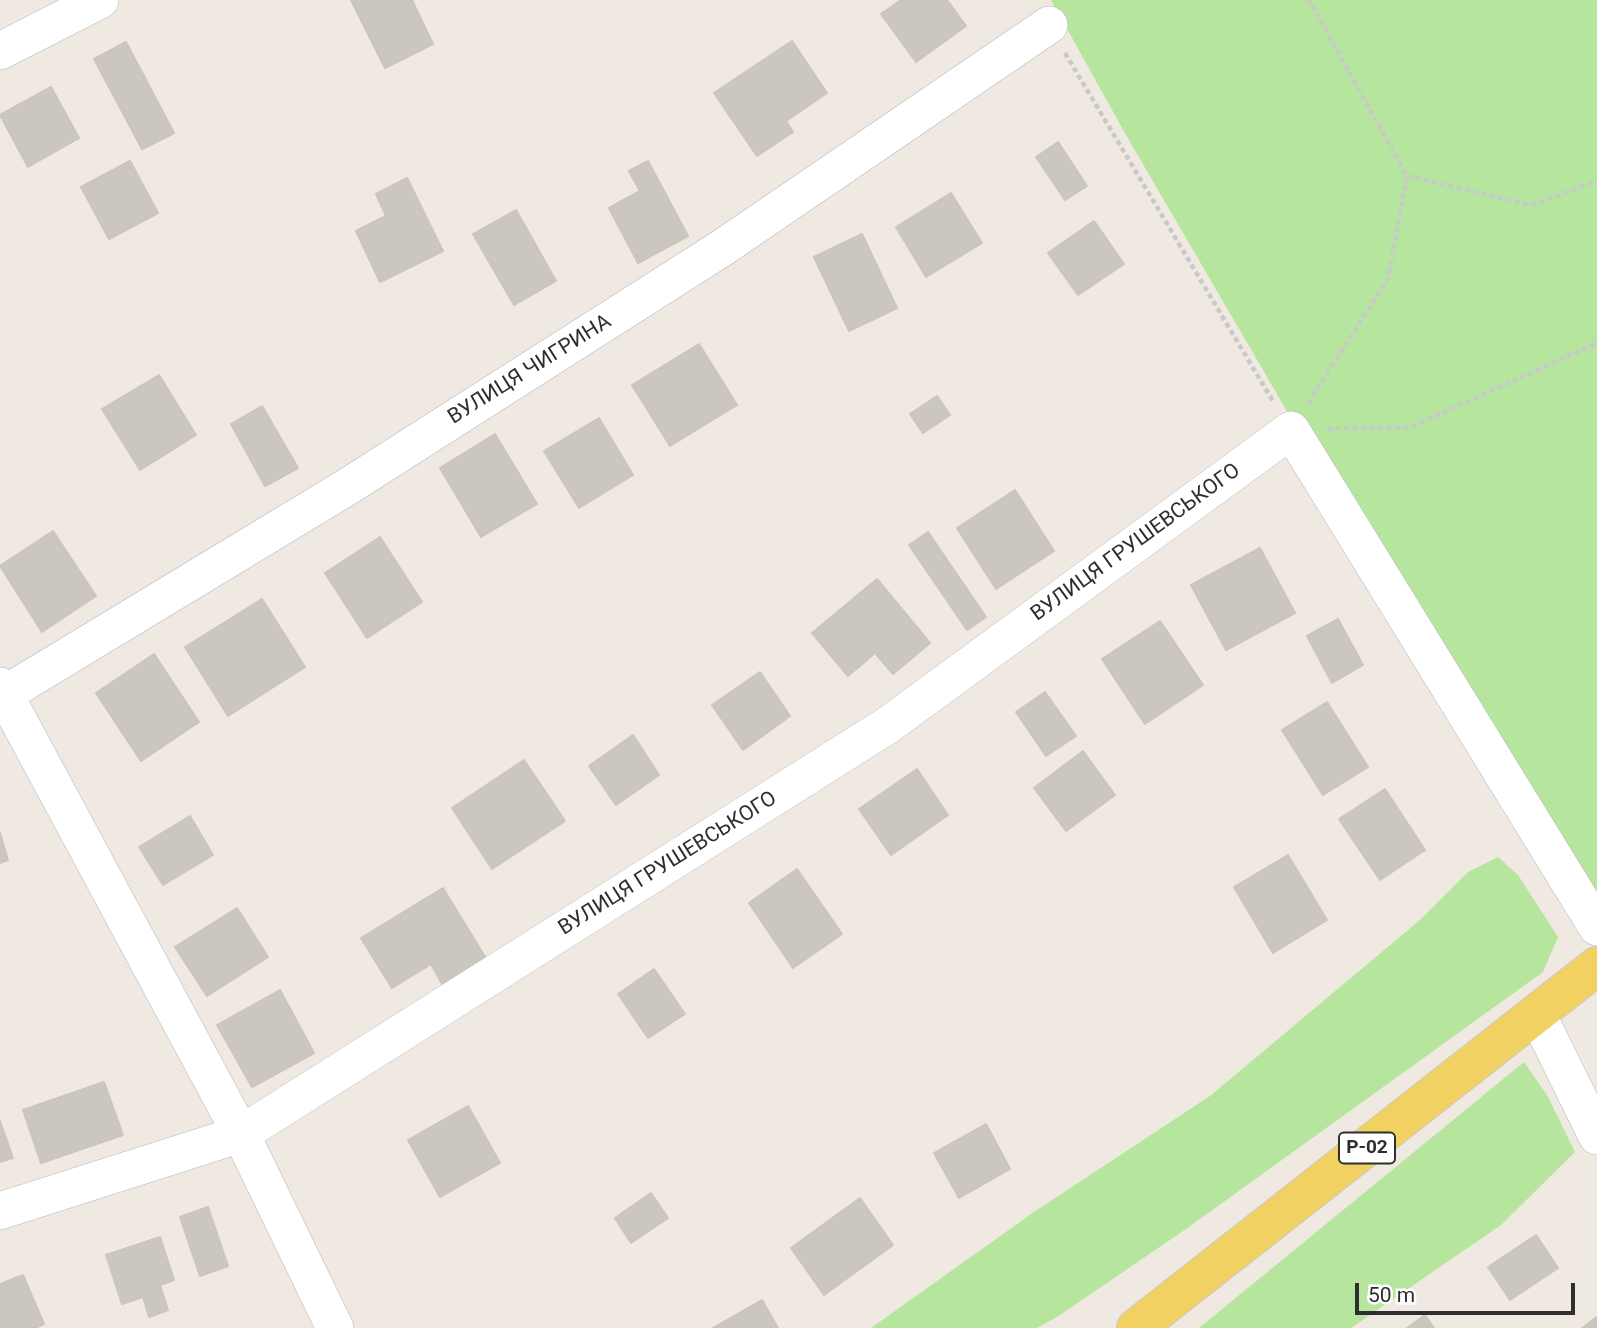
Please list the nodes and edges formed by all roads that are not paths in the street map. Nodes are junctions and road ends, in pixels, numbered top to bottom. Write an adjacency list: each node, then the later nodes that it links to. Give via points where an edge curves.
1 (100, 0): 3 (street)
2 (1049, 25): 4 (street, ВУЛИЦЯ ЧИГРИНА, via 722,248 347,487)
3 (0, 51)
4 (2, 693): 8 (street)
5 (1597, 928): 8 (street, ВУЛИЦЯ ГРУШЕВСЬКОГО, via 1291,430 888,725)
6 (1597, 966): 7 (main road, Р-02)
7 (1537, 1014): 9 (street); 12 (main road, Р-02)
8 (241, 1135): 10 (street, ВУЛИЦЯ ГРУШЕВСЬКОГО); 11 (street)
9 (1597, 1136)
10 (0, 1211)
11 (335, 1328)
12 (1136, 1328)

